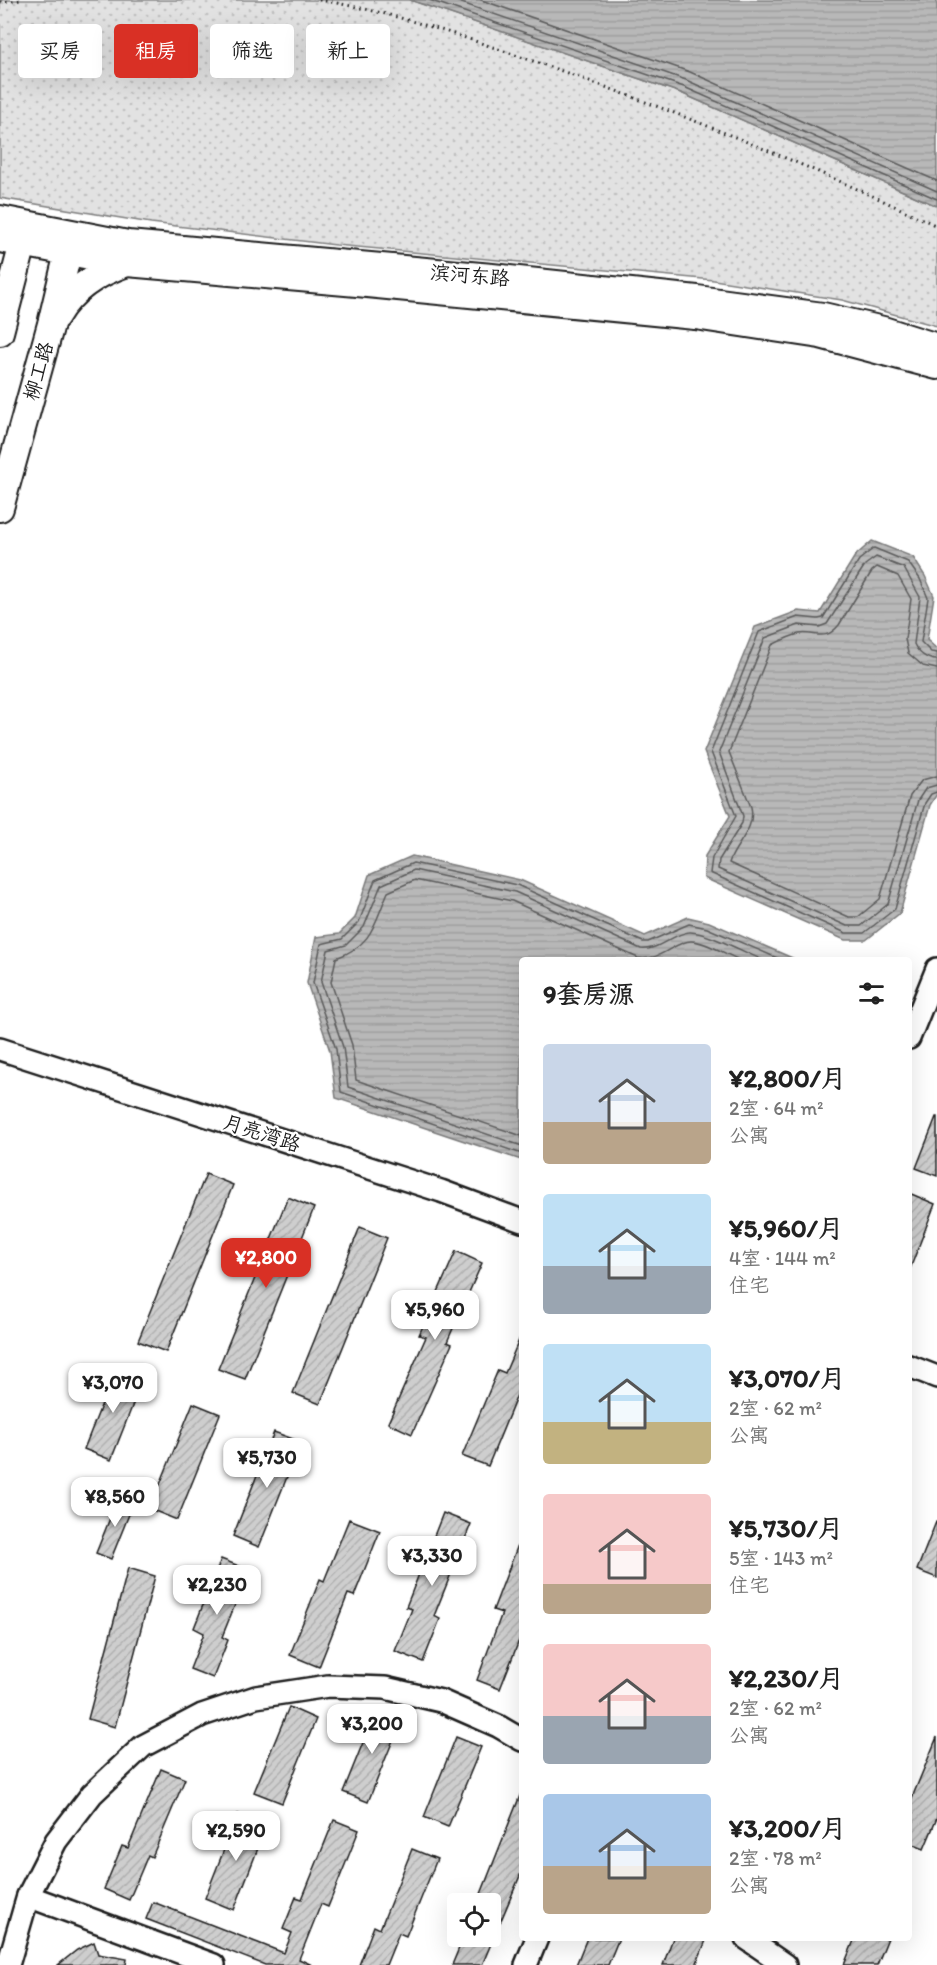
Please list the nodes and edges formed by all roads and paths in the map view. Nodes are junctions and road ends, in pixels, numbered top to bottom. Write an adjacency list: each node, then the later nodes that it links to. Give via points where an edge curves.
1 (21, 0): 3 (path)
2 (319, 0): 5 (path, via 351,5 486,44 634,97 776,153)
3 (0, 2)
4 (0, 219): 6 (main road, 滨河东路)
5 (937, 226)
6 (17, 235): 7 (main road, 滨河东路); 11 (main road)
7 (70, 242): 8 (main road, 滨河东路); 10 (main road, 柳工路); 12 (main road, 滨河东路, via 492,277 709,300 823,316)
8 (127, 263): 10 (main road, via 82,286); 13 (main road, 滨河东路, via 695,316 820,335)
9 (0, 288): 11 (main road)
10 (51, 324): 14 (main road, 柳工路)
11 (1, 330)
12 (937, 347)
13 (937, 366)
14 (0, 508)
15 (937, 969): 16 (street)
16 (912, 1031)
17 (0, 1049): 18 (street, 月亮湾路, via 441,1191)
18 (519, 1220)
19 (912, 1367): 20 (street)
20 (937, 1377)
21 (519, 1738): 22 (street, via 441,1701 385,1688 328,1686 256,1697 202,1715 143,1746 92,1794 56,1841)
22 (28, 1896): 25 (street); 26 (street)
23 (536, 1941): 27 (street)
24 (750, 1941): 28 (street)
25 (8, 1965)
26 (214, 1965)
27 (526, 1965)
28 (785, 1965)

